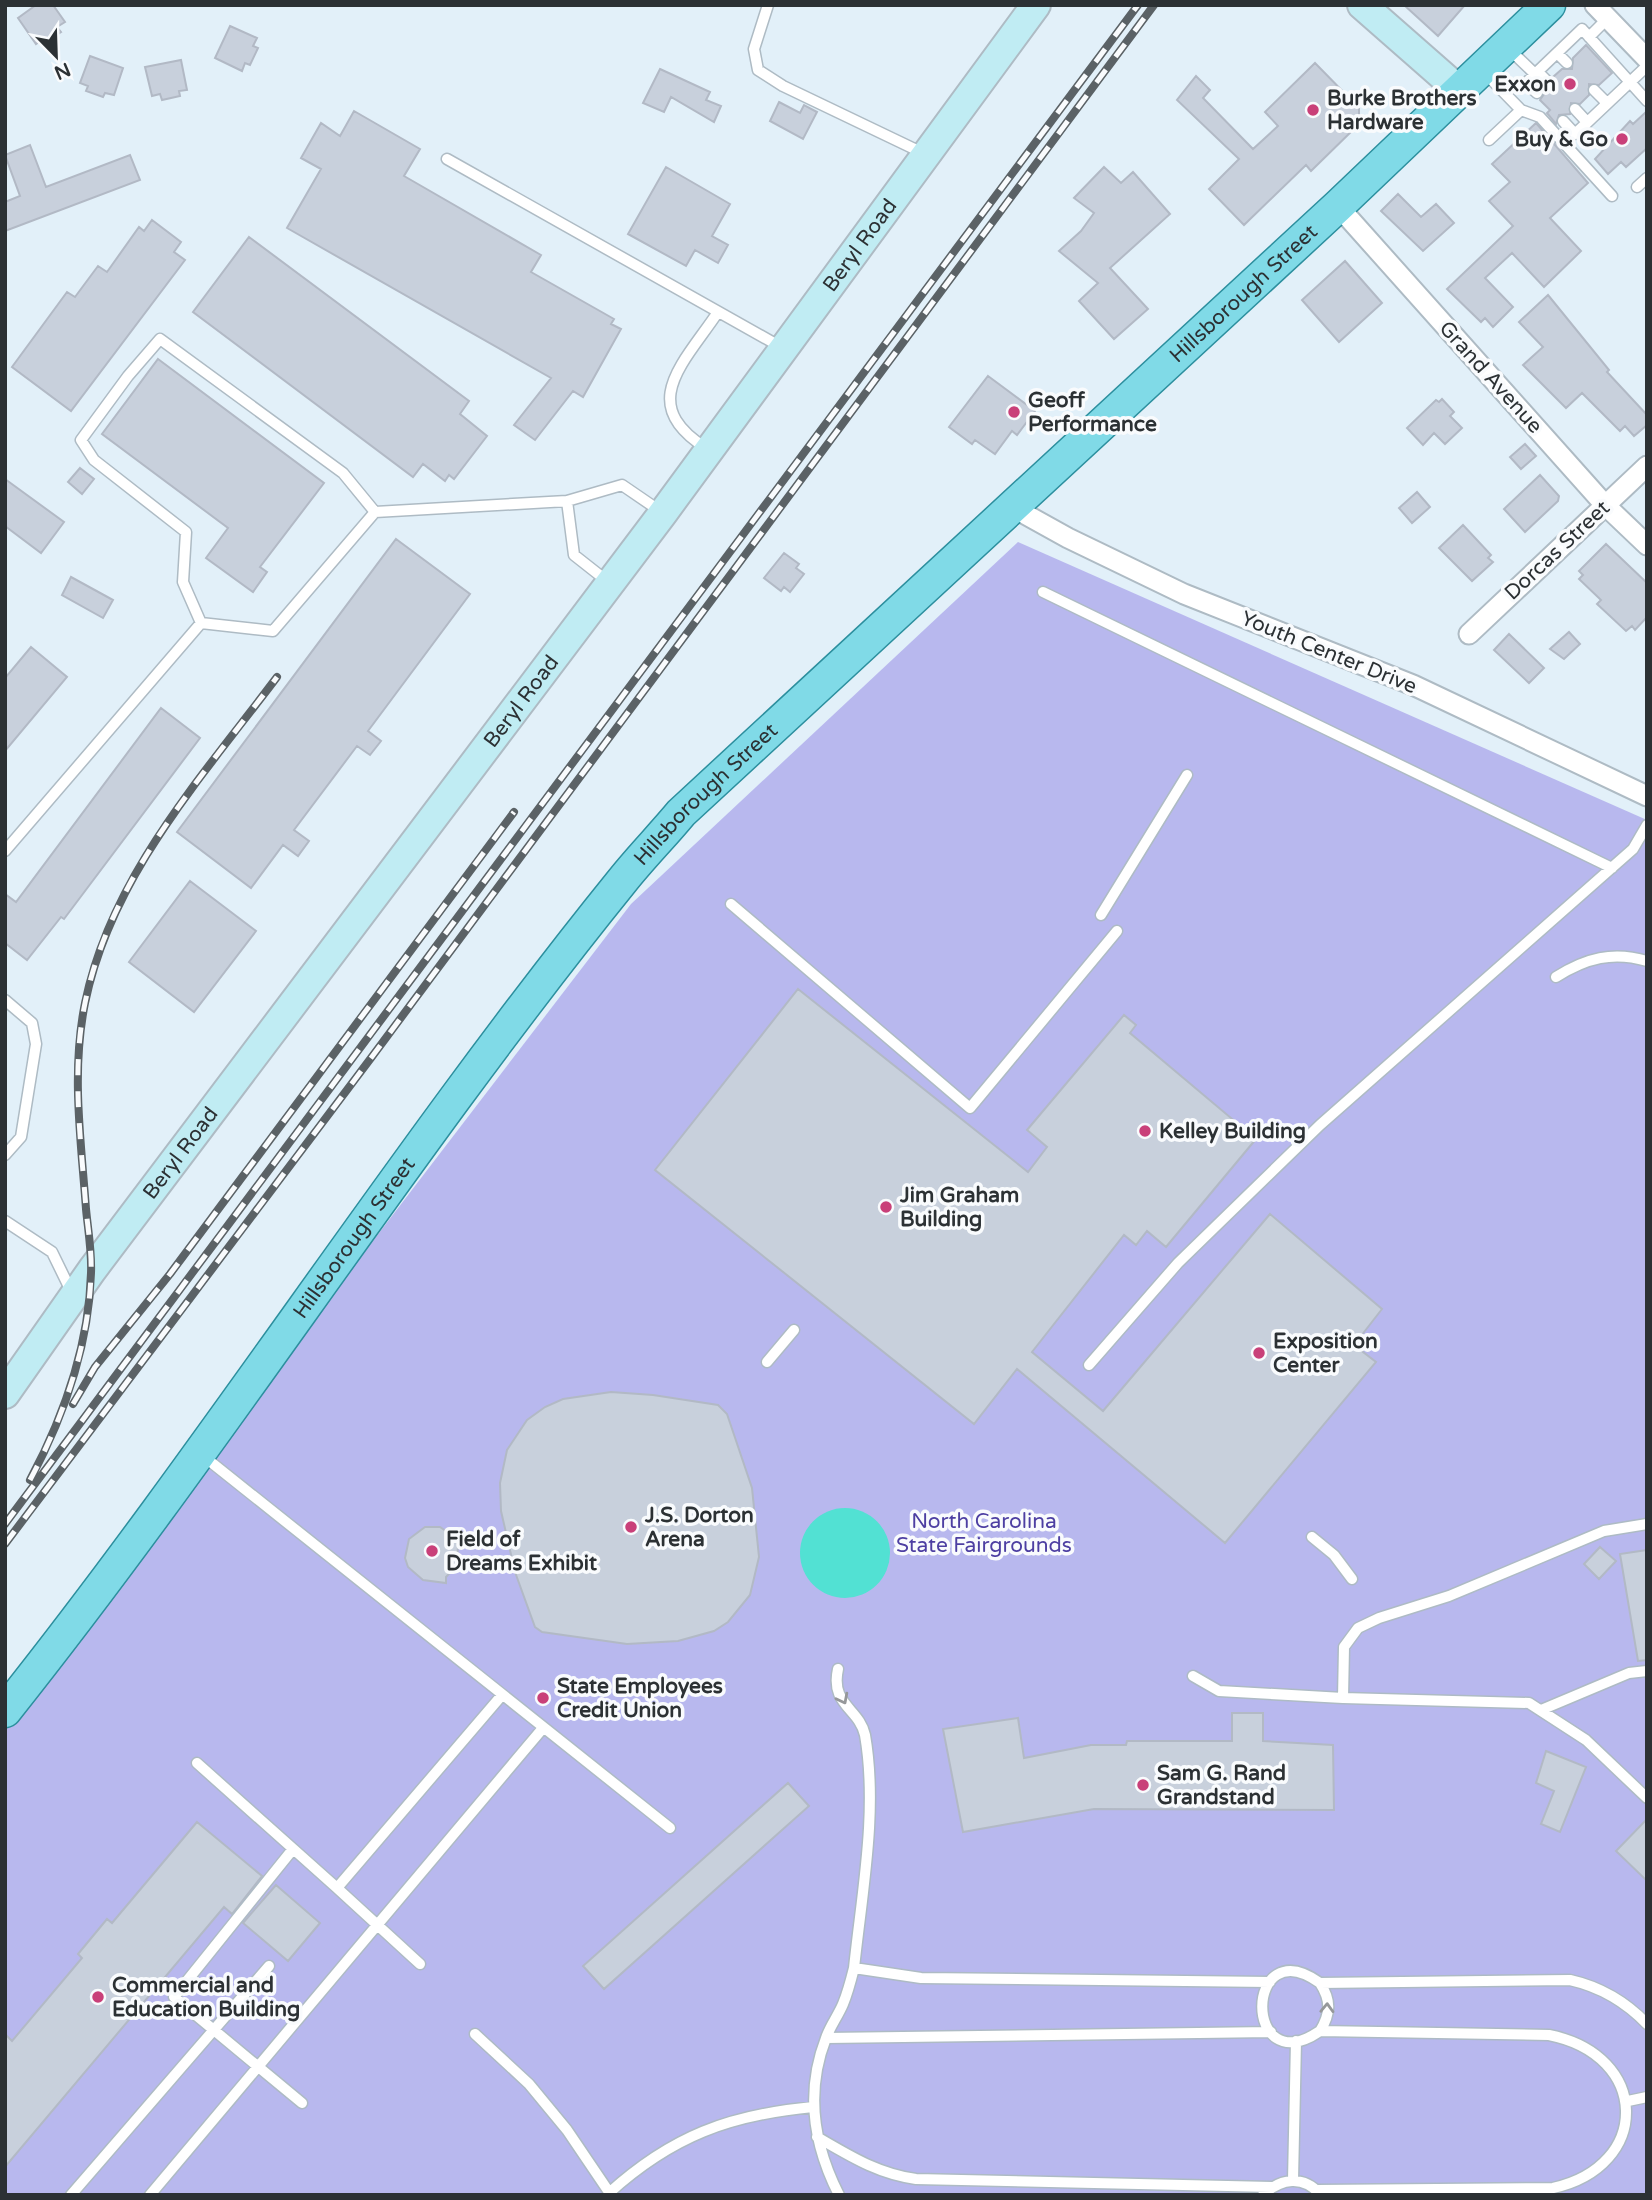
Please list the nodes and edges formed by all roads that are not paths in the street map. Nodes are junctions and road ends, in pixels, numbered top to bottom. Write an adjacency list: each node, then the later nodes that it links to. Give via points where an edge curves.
1 (768, 5): 25 (lane, via 754,50 758,70)
2 (1036, 5): 25 (street, Beryl Road)
3 (1362, 5): 13 (street)
4 (1549, 5): 7 (main road, Hillsborough Street)
5 (1601, 12): 6 (lane); 9 (street)
6 (1589, 37): 8 (lane, via 1582,30); 14 (lane)
7 (1507, 47): 12 (lane); 13 (main road, Hillsborough Street)
8 (1557, 53): 10 (lane); 12 (lane)
9 (1647, 59)
10 (1567, 63)
11 (1647, 66): 14 (lane)
12 (1537, 73): 15 (lane); 17 (lane, via 1526,83)
13 (1471, 81): 21 (lane); 30 (main road, Hillsborough Street)
14 (1630, 81): 18 (lane); 19 (lane)
15 (1548, 82)
16 (1594, 90): 19 (lane)
17 (1536, 93)
18 (1647, 101)
19 (1607, 103): 23 (lane)
20 (1575, 109): 23 (lane)
21 (1521, 110): 24 (lane); 29 (lane, via 1539,117)
22 (1563, 121): 23 (lane, via 1575,134)
23 (1587, 122)
24 (1489, 140)
25 (927, 155): 32 (street, Beryl Road)
26 (447, 159): 31 (lane)
27 (1647, 177): 28 (lane)
28 (1637, 187)
29 (1612, 196)
30 (1338, 206): 36 (street, Grand Avenue); 37 (main road, Hillsborough Street)
31 (718, 312): 32 (lane); 33 (lane, via 674,379 668,400 678,428)
32 (784, 349): 33 (street, Beryl Road)
33 (710, 451): 39 (street, Beryl Road)
34 (1647, 466): 36 (street, Dorcas Street)
35 (567, 501): 38 (lane); 39 (lane, via 622,485); 41 (lane, via 574,555)
36 (1605, 505): 40 (street, Grand Avenue); 44 (street, Dorcas Street)
37 (1012, 507): 46 (street, Youth Center Drive, via 1184,594 1413,685); 63 (main road, Hillsborough Street, via 706,789 624,878 548,974)
38 (375, 512): 43 (lane, via 273,631); 43 (lane, via 343,474 160,339 81,440 94,460 186,532 183,582)
39 (663, 513): 41 (street, Beryl Road)
40 (1647, 545)
41 (610, 584): 58 (street, Beryl Road)
42 (1044, 592): 49 (lane)
43 (201, 623): 48 (lane)
44 (1469, 634)
45 (1187, 775): 51 (lane)
46 (1647, 796)
47 (1647, 825): 49 (lane, via 1633,849)
48 (5, 851)
49 (1612, 868): 61 (lane, via 1320,1125 1178,1263)
50 (732, 904): 52 (lane, via 971,1108)
51 (1101, 915)
52 (1117, 930)
53 (1647, 961): 54 (lane, via 1623,953 1573,966)
54 (1556, 977)
55 (5, 1000): 56 (lane, via 32,1023 36,1044 21,1137)
56 (5, 1155)
57 (5, 1221): 58 (lane, via 52,1252)
58 (74, 1297): 62 (street, Beryl Road)
59 (794, 1330): 60 (lane)
60 (767, 1362)
61 (1089, 1366)
62 (5, 1394)
63 (201, 1454): 70 (lane); 73 (main road, Hillsborough Street)
64 (1647, 1524): 71 (lane, via 1604,1531 1450,1596 1357,1628 1344,1647)
65 (1312, 1537): 66 (lane, via 1334,1555)
66 (1352, 1579)
67 (838, 1669): 83 (lane, one-way to 83, via 835,1680 842,1702 862,1724 870,1783)
68 (1647, 1671): 72 (lane, via 1629,1673)
69 (1193, 1676): 71 (lane, via 1219,1691)
70 (502, 1695): 74 (lane); 79 (lane)
71 (1343, 1699): 72 (lane, via 1529,1703)
72 (1541, 1710): 76 (lane, via 1586,1740)
73 (5, 1711)
74 (543, 1728): 77 (lane); 80 (lane)
75 (197, 1763): 78 (lane)
76 (1647, 1798)
77 (670, 1828)
78 (293, 1849): 79 (lane); 87 (lane, via 174,1997)
79 (337, 1888): 80 (lane)
80 (377, 1925): 81 (lane); 93 (lane)
81 (420, 1964)
82 (269, 1966): 87 (lane)
83 (855, 1968): 84 (lane, via 921,1978); 91 (lane)
84 (1270, 1982): 85 (lane, via 1295,1972 1309,1974); 89 (lane, via 1260,2007)
85 (1320, 1983): 86 (lane, via 1570,1980 1610,1994); 88 (lane, one-way to 85, via 1330,2007)
86 (1647, 2024)
87 (216, 2031): 93 (lane); 103 (lane)
88 (1320, 2031): 92 (lane); 95 (lane, via 1570,2039 1610,2065)
89 (1270, 2032): 91 (lane); 92 (lane)
90 (475, 2034): 102 (lane, via 529,2084)
91 (826, 2038): 97 (lane, via 813,2085)
92 (1296, 2041): 99 (lane)
93 (257, 2068): 96 (lane); 104 (lane)
94 (1647, 2097): 95 (lane)
95 (1628, 2101): 101 (lane, via 1626,2140 1618,2155 1590,2178 1573,2184)
96 (302, 2103)
97 (813, 2107): 98 (lane); 102 (lane, via 767,2112 710,2127 662,2150)
98 (817, 2137): 100 (lane, via 870,2167 916,2179); 105 (lane, via 825,2168)
99 (1293, 2180): 100 (lane); 101 (lane)
100 (1272, 2187): 106 (lane)
101 (1320, 2192)
102 (610, 2194)
103 (71, 2195)
104 (150, 2195)
105 (839, 2195)
106 (1263, 2195)

